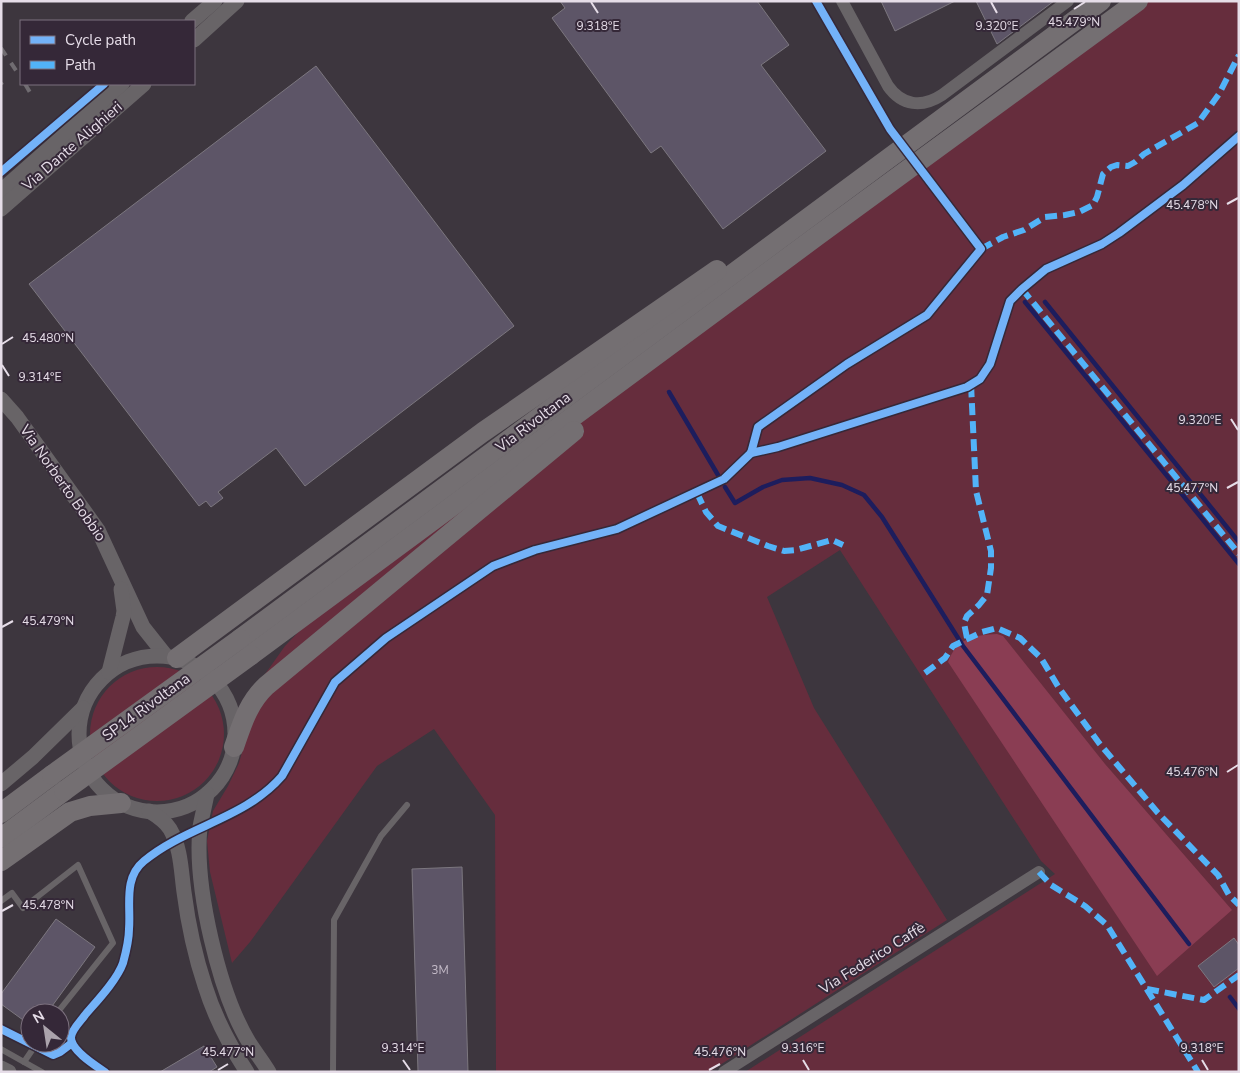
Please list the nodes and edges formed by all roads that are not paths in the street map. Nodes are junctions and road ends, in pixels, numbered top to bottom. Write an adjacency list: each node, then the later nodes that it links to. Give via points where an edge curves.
1 (215, 1): 7 (street)
2 (238, 1): 8 (street)
3 (842, 1): 4 (street, via 888,86 893,93 914,104 934,100)
4 (1068, 1)
5 (1102, 1): 12 (highway)
6 (1138, 1): 14 (highway)
7 (193, 20)
8 (195, 39)
9 (121, 85): 11 (street, Via Dante Alighieri)
10 (143, 85): 13 (street, Via Dante Alighieri)
11 (1, 190)
12 (826, 205): 17 (highway, Via Rivoltana); 18 (highway, via 748,248 507,416)
13 (1, 209)
14 (817, 236): 17 (highway, Via Rivoltana); 21 (highway, via 766,286 589,418 266,686 248,710)
15 (1, 399): 16 (street, Via Norberto Bobbio, via 17,416 89,517)
16 (118, 570): 18 (street, Via Norberto Bobbio, via 143,627); 19 (street, Via Norberto Bobbio, via 124,611)
17 (245, 647): 27 (highway, SP14 Rivoltana, bridge); 28 (highway, SP14 Rivoltana, bridge)
18 (172, 657): 19 (street, Via Norberto Bobbio, via 139,658); 21 (street, Via Norberto Bobbio, via 194,664 214,679 225,694 234,717)
19 (109, 672): 20 (street, Via Norberto Bobbio, via 94,688)
20 (84, 707): 22 (street); 24 (street, Via Norberto Bobbio, via 79,736 83,759 98,785)
21 (234, 747): 23 (street, Via Norberto Bobbio, via 220,781)
22 (1, 784)
23 (207, 794): 26 (street, Via Norberto Bobbio, via 180,808); 40 (street, Via Norberto Bobbio, via 200,828 200,862 211,936 232,1007 249,1043)
24 (121, 803): 26 (street, Via Norberto Bobbio); 29 (highway, via 70,812)
25 (407, 805): 41 (lane, via 381,836 334,920)
26 (149, 811): 39 (street, Via Norberto Bobbio, via 166,824 175,841 205,987)
27 (1, 812)
28 (1, 838)
29 (1, 861)
30 (1039, 872): 42 (street, Via Federico Caffè)
31 (1, 901): 32 (lane, via 12,893 23,908 78,865 113,943)
32 (65, 1003)
33 (1, 1049): 35 (lane)
34 (30, 1053): 35 (lane)
35 (24, 1062): 38 (lane)
36 (1, 1068): 37 (street)
37 (9, 1072)
38 (42, 1072)
39 (247, 1072)
40 (269, 1072)
41 (333, 1072)
42 (724, 1072)

